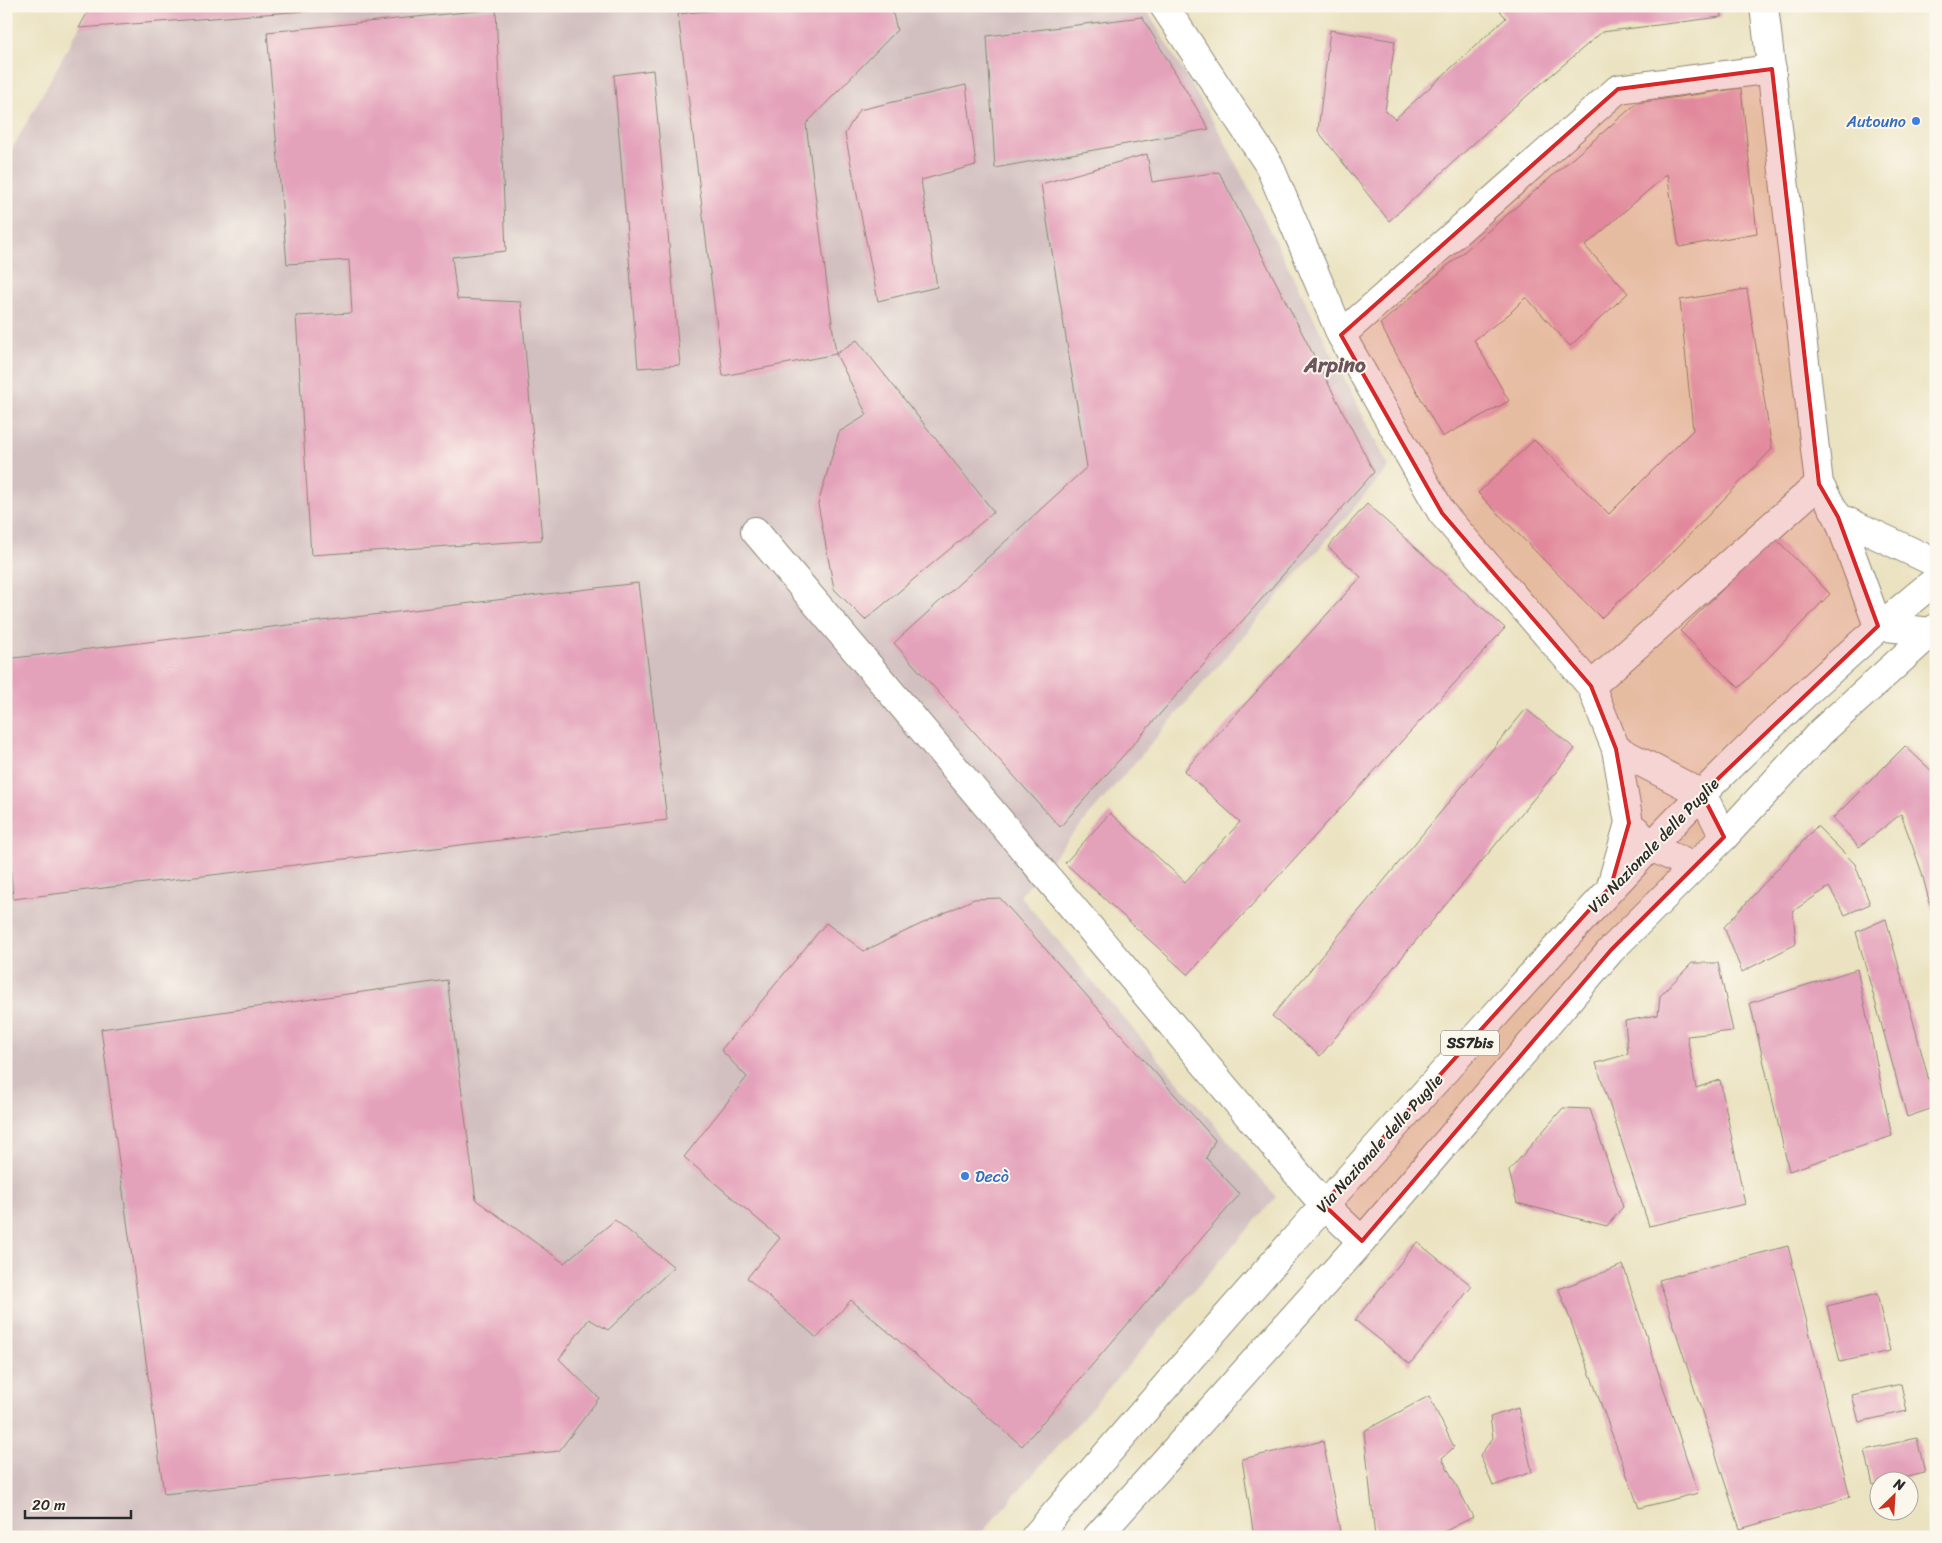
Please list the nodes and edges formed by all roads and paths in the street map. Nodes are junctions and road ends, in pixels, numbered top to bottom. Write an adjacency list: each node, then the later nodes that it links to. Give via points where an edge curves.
1 (1164, 6): 4 (street, via 1269,166)
2 (1764, 6): 3 (street)
3 (1772, 69): 4 (street, via 1618,89); 5 (street)
4 (1340, 335): 12 (street, via 1442,512)
5 (1819, 484): 6 (street); 12 (street)
6 (1838, 517): 8 (street); 10 (street)
7 (755, 531): 20 (street)
8 (1936, 563)
9 (1936, 580): 10 (street, Via Nazionale delle Puglie / SS7bis)
10 (1878, 626): 11 (street); 14 (street, Via Nazionale delle Puglie / SS7bis, via 1792,704)
11 (1933, 630): 16 (street, SS7bis, via 1822,731)
12 (1591, 686): 13 (street)
13 (1616, 748): 14 (street); 15 (street)
14 (1702, 794): 16 (street); 17 (street, Via Nazionale delle Puglie / SS7bis)
15 (1630, 823): 17 (street); 19 (street)
16 (1724, 837): 18 (street, SS7bis)
17 (1651, 847): 18 (street); 19 (street, Via Nazionale delle Puglie / SS7bis)
18 (1694, 867): 21 (street, SS7bis, via 1611,950)
19 (1611, 886): 20 (street, Via Nazionale delle Puglie / SS7bis)
20 (1323, 1204): 21 (street); 22 (street, Via Nazionale delle Puglie / SS7bis)
21 (1362, 1241): 23 (street, SS7bis)
22 (1036, 1537)
23 (1098, 1537)

